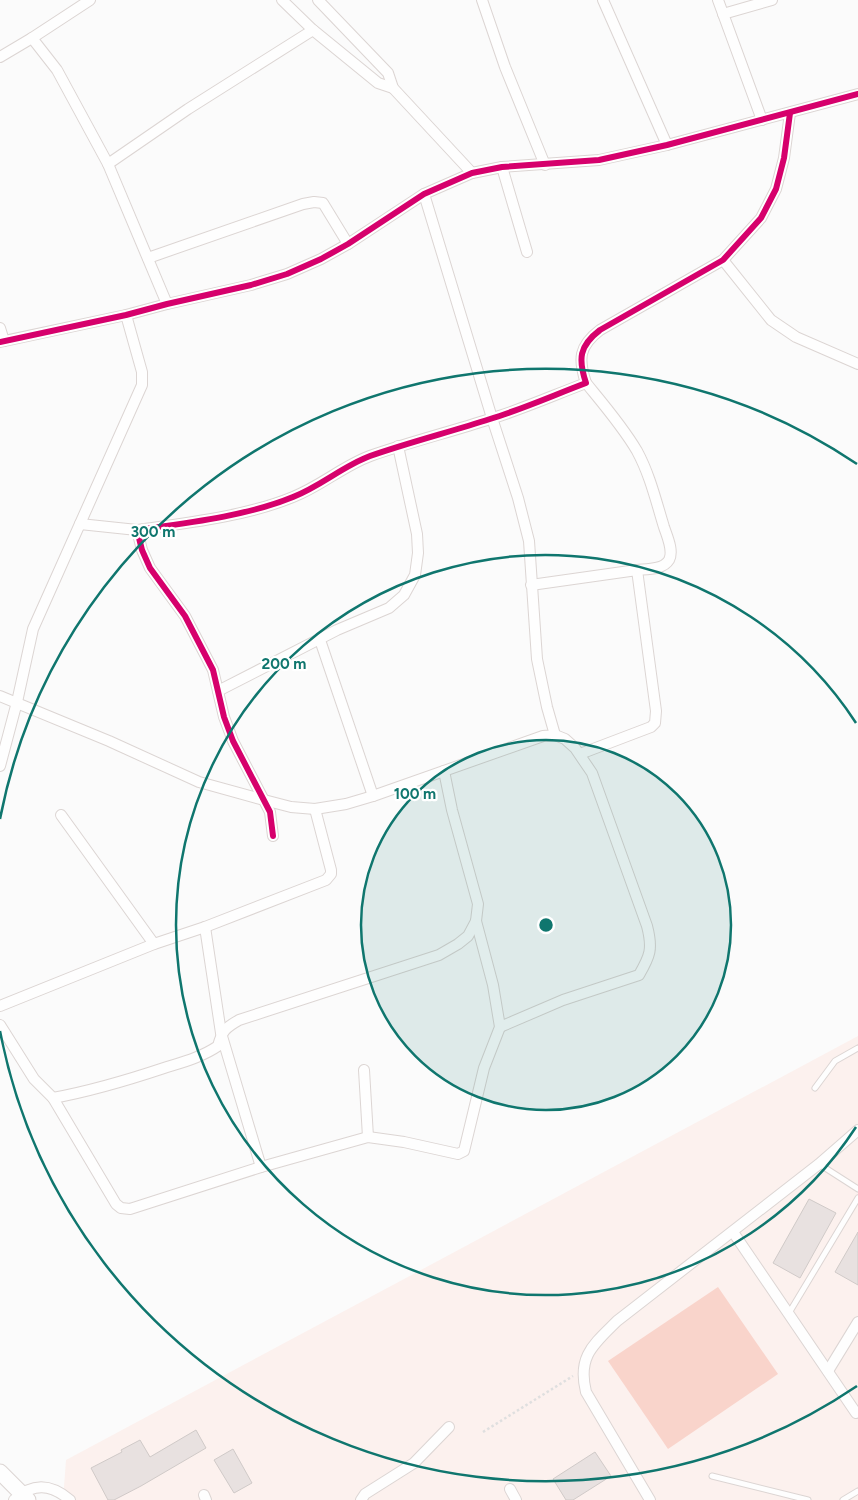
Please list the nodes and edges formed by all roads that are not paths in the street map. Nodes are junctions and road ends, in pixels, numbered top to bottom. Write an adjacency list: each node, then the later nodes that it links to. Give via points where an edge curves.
1 (90, 0): 10 (street)
2 (282, 0): 9 (street)
3 (318, 0): 12 (street, via 388,73)
4 (482, 0): 18 (street, via 505,68)
5 (603, 0): 16 (street)
6 (718, 0): 8 (street)
7 (772, 0): 8 (street)
8 (723, 14): 15 (street)
9 (313, 30): 12 (street, via 378,83); 17 (street, via 188,108)
10 (32, 38): 11 (street); 17 (street, via 57,70)
11 (0, 57)
12 (393, 88): 20 (street)
13 (858, 94): 14 (street)
14 (790, 113): 15 (street); 25 (street, via 776,190 761,218)
15 (762, 120): 16 (street)
16 (667, 145): 18 (street, via 599,160)
17 (108, 164): 24 (street)
18 (545, 165): 19 (street)
19 (502, 167): 20 (street); 23 (street)
20 (472, 174): 21 (street)
21 (424, 194): 22 (street); 32 (street)
22 (348, 244): 24 (street, via 328,208 323,203 314,202); 26 (street, via 287,274)
23 (527, 252)
24 (148, 258): 26 (street)
25 (723, 260): 30 (street, via 771,320 796,337); 31 (street, via 588,339 580,366)
26 (167, 304): 27 (street)
27 (126, 315): 29 (street); 34 (street, via 142,372 142,385)
28 (0, 328): 29 (street)
29 (2, 342)
30 (858, 364)
31 (586, 383): 32 (street); 36 (street, via 637,451 650,478 670,546 667,563)
32 (492, 418): 33 (street); 37 (street, via 518,498 528,542)
33 (398, 446): 35 (street, via 353,462 294,497 272,505 202,521); 38 (street, via 416,534 415,575 404,595 389,608)
34 (80, 524): 35 (street); 41 (street, via 34,629)
35 (137, 530): 39 (street, via 145,560 185,616 213,670)
36 (637, 570): 37 (street); 43 (street, via 656,711 654,723 651,728)
37 (531, 585): 42 (street, via 537,658)
38 (320, 640): 39 (street); 46 (street)
39 (218, 691): 47 (street, via 233,741)
40 (0, 696): 41 (street)
41 (17, 702): 44 (street); 47 (street, via 199,782)
42 (556, 735): 43 (street); 45 (street, via 543,736)
43 (580, 754): 56 (street, via 592,773 647,926 651,949 639,975 563,1000)
44 (0, 766)
45 (444, 771): 46 (street); 51 (street, via 478,904)
46 (373, 796): 48 (street)
47 (264, 800): 48 (street); 50 (street, via 270,812)
48 (315, 809): 52 (street, via 331,870 330,878)
49 (61, 815): 53 (street)
50 (273, 836)
51 (476, 921): 56 (street); 57 (street, via 468,936 439,955 239,1020)
52 (205, 927): 53 (street); 57 (street)
53 (154, 944): 54 (street)
54 (0, 1006)
55 (0, 1026): 61 (street, via 34,1080)
56 (500, 1027): 63 (street, via 484,1068 464,1151 458,1154)
57 (221, 1033): 61 (street, via 218,1046 201,1056); 65 (street)
58 (858, 1048): 60 (lane, via 835,1061)
59 (364, 1070): 63 (street)
60 (815, 1088)
61 (53, 1098): 65 (street, via 121,1208 135,1208)
62 (858, 1130): 64 (street)
63 (368, 1137): 65 (street)
64 (819, 1164): 66 (lane); 68 (street)
65 (262, 1167)
66 (858, 1189)
67 (858, 1198): 69 (lane)
68 (732, 1232): 69 (street); 82 (street, via 617,1321 590,1347 585,1359 583,1381 586,1392)
69 (788, 1314): 71 (street)
70 (858, 1322): 71 (street)
71 (828, 1371): 72 (street)
72 (856, 1413)
73 (449, 1427): 80 (street, via 414,1463)
74 (0, 1472): 78 (main road)
75 (712, 1476): 83 (lane)
76 (510, 1490): 81 (street)
77 (858, 1491): 84 (lane)
78 (21, 1498): 79 (street, via 28,1490 44,1487 58,1491)
79 (70, 1500)
80 (360, 1500)
81 (516, 1500)
82 (650, 1500)
83 (808, 1500)
84 (843, 1500)

